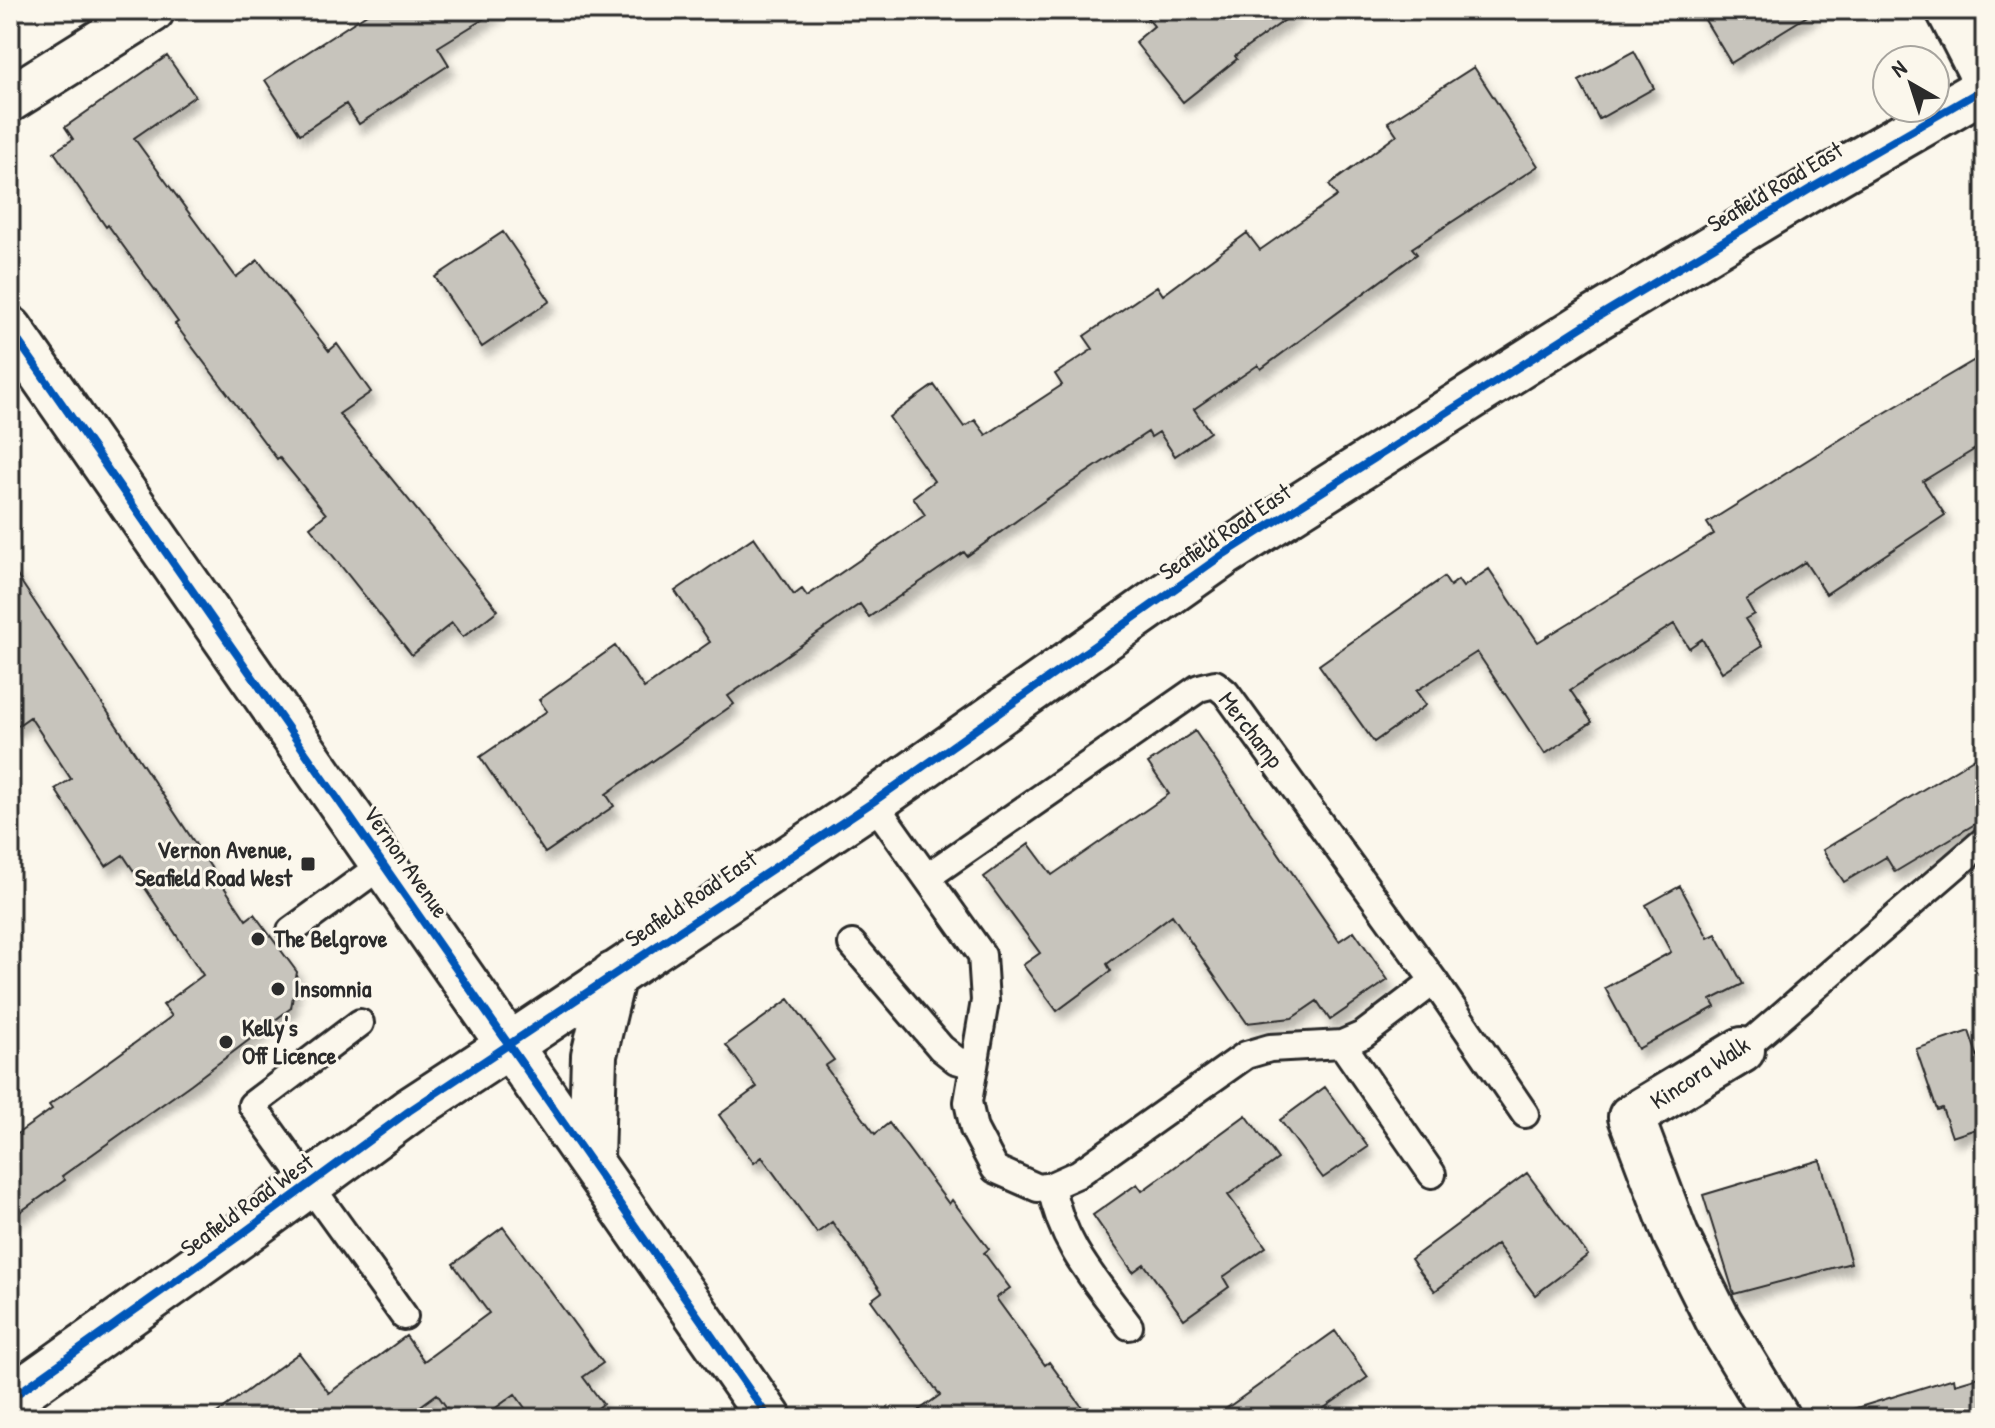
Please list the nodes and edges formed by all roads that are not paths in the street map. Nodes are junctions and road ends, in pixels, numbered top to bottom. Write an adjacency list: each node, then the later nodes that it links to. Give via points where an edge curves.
1 (152, 10): 5 (street)
2 (1949, 10): 3 (street)
3 (1985, 80)
4 (1985, 88): 7 (street, Seafield Road East, via 1594,319 1224,554)
5 (10, 99)
6 (10, 329): 9 (street, Vernon Avenue)
7 (873, 802): 10 (lane); 13 (street, Seafield Road East)
8 (1985, 840): 18 (lane, Kincora Walk)
9 (383, 864): 11 (lane); 17 (street, Vernon Avenue)
10 (927, 877): 14 (lane, Merchamp, via 1199,688 1215,684); 19 (lane, via 982,955 985,1001)
11 (291, 931)
12 (852, 944): 19 (lane, via 941,1048)
13 (613, 975): 17 (street, Seafield Road East); 21 (street, via 594,1055)
14 (1434, 981): 16 (lane, via 1363,1035); 20 (lane, Merchamp)
15 (360, 1023): 23 (lane, via 252,1105)
16 (1342, 1044): 22 (lane); 24 (lane, via 1270,1048 1246,1055 1078,1174)
17 (510, 1045): 21 (street, Vernon Avenue); 23 (street, Seafield Road West)
18 (1742, 1050): 29 (street, Kincora Walk, via 1631,1117 1676,1236 1719,1322)
19 (973, 1065): 24 (lane, via 968,1102 974,1129 995,1169 1038,1188)
20 (1525, 1114)
21 (591, 1159): 28 (street, Vernon Avenue)
22 (1432, 1174)
23 (308, 1185): 25 (lane); 27 (street, Seafield Road West)
24 (1051, 1186): 26 (lane, via 1071,1248)
25 (404, 1316)
26 (1129, 1326)
27 (10, 1399)
28 (769, 1418)
29 (1777, 1418)

